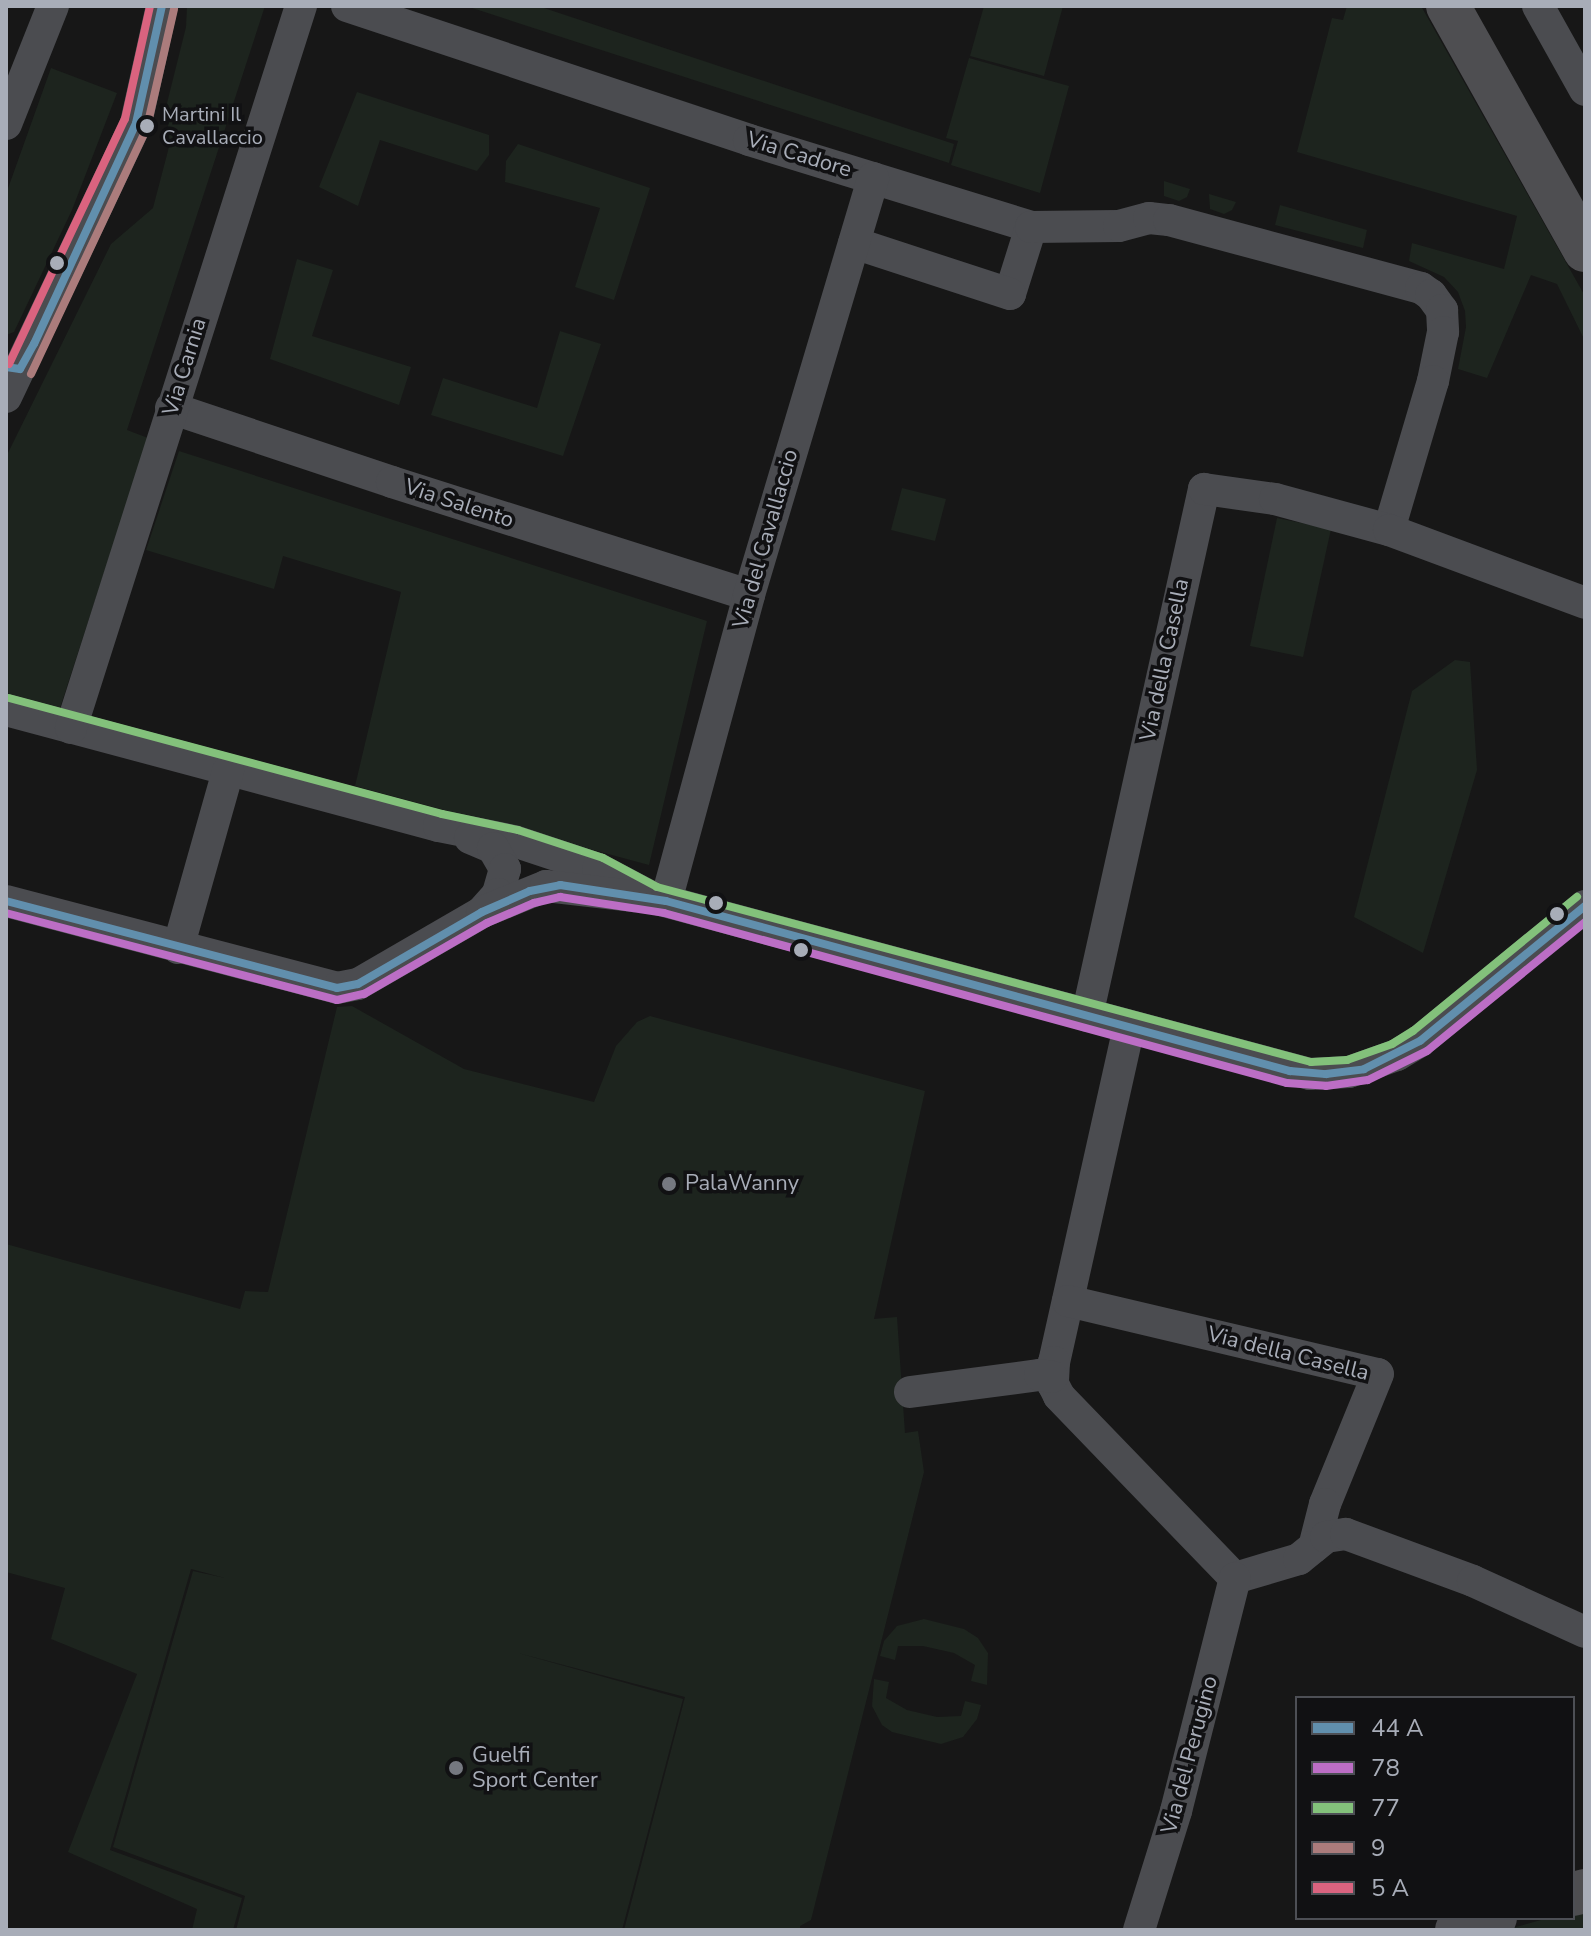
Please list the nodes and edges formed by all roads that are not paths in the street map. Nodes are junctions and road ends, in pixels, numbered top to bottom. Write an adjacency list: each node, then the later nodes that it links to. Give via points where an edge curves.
1 (53, 6): 9 (street)
2 (162, 6): 15 (street, via 136,123)
3 (301, 6): 16 (street, Via Carnia)
4 (347, 6): 10 (street, Via Cadore)
5 (1448, 6): 14 (highway)
6 (1479, 6): 11 (highway)
7 (1538, 6): 8 (street)
8 (1585, 90)
9 (6, 124)
10 (873, 178): 12 (street, Via Cadore); 13 (street, Via del Cavallaccio)
11 (1585, 195)
12 (1031, 227): 13 (street, via 1010,294); 17 (street, via 1169,220 1431,295 1442,310 1443,332)
13 (854, 243): 18 (street, Via del Cavallaccio)
14 (1585, 250)
15 (11, 377)
16 (171, 408): 18 (street, Via Salento); 21 (street, Via Carnia)
17 (1389, 530): 19 (street, Via della Casella); 29 (street, Via della Casella, via 1275,499 1204,489)
18 (749, 595): 24 (street, Via del Cavallaccio)
19 (1585, 603)
20 (6, 710): 21 (street)
21 (71, 728): 22 (street)
22 (228, 771): 23 (street); 28 (street)
23 (439, 826): 24 (street, via 568,857); 27 (street, via 488,845 501,857 504,883)
24 (659, 900): 27 (street, via 546,886); 29 (street)
25 (6, 901): 28 (street)
26 (1585, 906): 30 (street, via 1420,1041 1364,1069 1310,1074)
27 (482, 912): 28 (street, via 344,988)
28 (178, 948)
29 (1087, 1016): 30 (street)
30 (1129, 1027): 31 (street)
31 (1068, 1301): 32 (street); 34 (street, Via della Casella, via 1378,1374 1325,1504)
32 (1052, 1377): 33 (street); 35 (street, via 1059,1396)
33 (910, 1392)
34 (1314, 1547): 35 (street, via 1299,1559); 36 (street, via 1326,1537 1346,1534 1473,1581)
35 (1235, 1578): 38 (street, Via del Perugino, via 1176,1811)
36 (1585, 1632)
37 (1489, 1920): 39 (highway)
38 (1139, 1930)
39 (1457, 1930)

